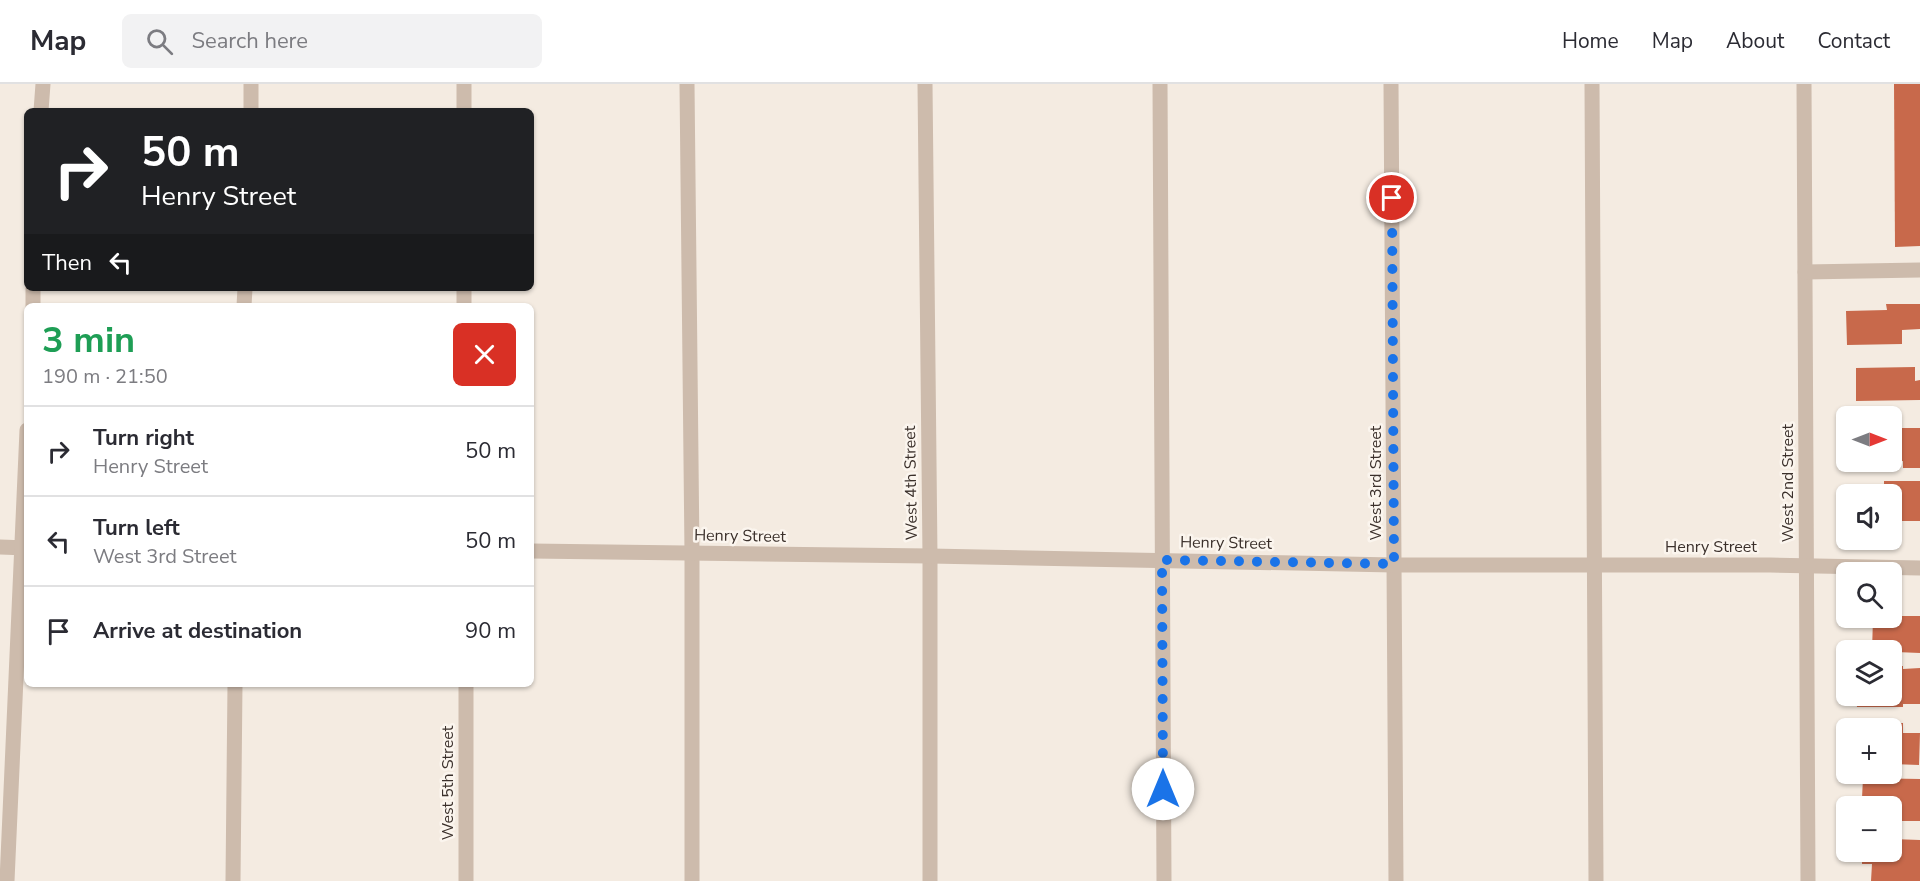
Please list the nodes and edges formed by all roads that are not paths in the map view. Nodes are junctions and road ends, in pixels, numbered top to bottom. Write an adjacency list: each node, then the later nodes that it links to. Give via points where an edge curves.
1 (43, 84): 10 (street)
2 (251, 84): 11 (street)
3 (464, 84): 12 (street)
4 (687, 84): 18 (street)
5 (925, 84): 19 (street, West 4th Street)
6 (1161, 84): 20 (street)
7 (1391, 84): 21 (street, West 3rd Street)
8 (1592, 84): 22 (street)
9 (1804, 84): 14 (street, West 2nd Street)
10 (41, 108)
11 (250, 108)
12 (464, 108)
13 (1920, 270): 14 (street)
14 (1805, 272): 23 (street, West 2nd Street)
15 (0, 547): 16 (street)
16 (24, 548): 27 (street)
17 (534, 551): 18 (street, Henry Street)
18 (692, 553): 19 (street, Henry Street); 31 (street)
19 (930, 556): 20 (street, Henry Street); 32 (street, West 4th Street)
20 (1162, 560): 21 (street, Henry Street); 33 (street)
21 (1394, 564): 22 (street, Henry Street); 34 (street, West 3rd Street)
22 (1595, 565): 23 (street, Henry Street); 35 (street)
23 (1806, 566): 24 (street, Henry Street); 36 (street, West 2nd Street)
24 (1920, 568)
25 (235, 687): 29 (street)
26 (466, 687): 30 (street, West 5th Street)
27 (4, 842): 28 (street)
28 (7, 881)
29 (233, 881)
30 (466, 881)
31 (692, 881)
32 (930, 881)
33 (1164, 881)
34 (1396, 881)
35 (1596, 881)
36 (1808, 881)

